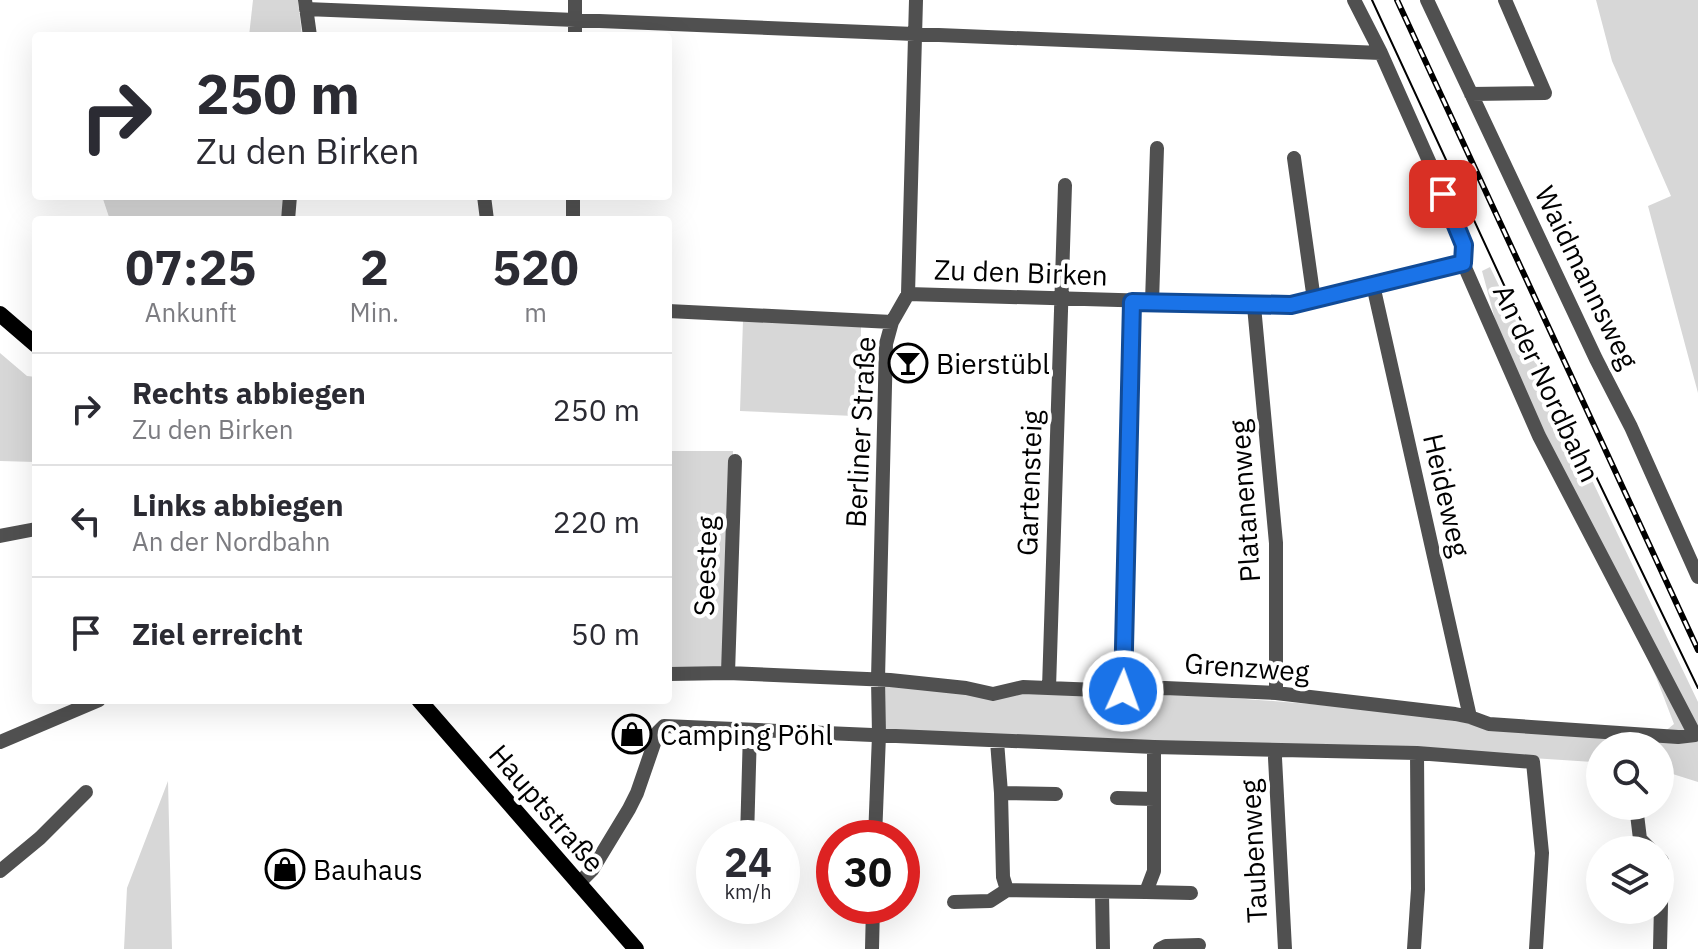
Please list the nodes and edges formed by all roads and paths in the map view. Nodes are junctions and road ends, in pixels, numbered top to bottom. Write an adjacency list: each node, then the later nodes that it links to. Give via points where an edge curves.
1 (575, 0): 7 (street)
2 (916, 0): 10 (street, Berliner Straße)
3 (1354, 0): 11 (street, An der Nordbahn)
4 (1427, 0): 12 (street, Waidmannsweg)
5 (1505, 0): 12 (street, via 1545,93)
6 (306, 4): 7 (street); 8 (street)
7 (575, 20): 9 (street); 10 (street)
8 (310, 32)
9 (575, 32)
10 (915, 33): 11 (street); 18 (street, Berliner Straße)
11 (1381, 53): 16 (street, An der Nordbahn, via 1456,222 1464,245)
12 (1471, 94): 31 (street, Waidmannsweg)
13 (1157, 148): 22 (street)
14 (1294, 158): 20 (street)
15 (1065, 185): 19 (street, Gartensteig)
16 (1463, 263): 17 (street, Zu den Birken); 43 (street, An der Nordbahn, via 1539,436)
17 (1373, 285): 20 (street, Zu den Birken); 40 (street, Heideweg)
18 (908, 294): 19 (street, Zu den Birken); 26 (street, Berliner Straße)
19 (1061, 299): 21 (street, Zu den Birken); 35 (street, Gartensteig)
20 (1314, 300): 23 (street, Zu den Birken)
21 (1132, 302): 22 (street, Zu den Birken); 36 (street)
22 (1152, 302): 23 (street, Zu den Birken)
23 (1254, 306): 37 (street, Platanenweg, via 1276,543)
24 (672, 311): 26 (street)
25 (0, 314): 27 (main road)
26 (892, 322): 34 (street, Berliner Straße, via 886,344)
27 (32, 342)
28 (735, 461): 32 (street, Seesteg)
29 (32, 530): 30 (street)
30 (0, 536)
31 (1698, 577)
32 (728, 673): 33 (street, Grenzweg); 34 (street, Grenzweg)
33 (672, 674)
34 (878, 679): 35 (street, Grenzweg, via 993,694); 42 (street, Berliner Straße)
35 (1049, 688): 36 (street, Grenzweg)
36 (1123, 691): 37 (street, Grenzweg)
37 (1276, 693): 40 (street, Grenzweg)
38 (90, 704): 47 (street)
39 (422, 704): 59 (main road, Hauptstraße)
40 (1470, 717): 44 (street, Grenzweg, via 1489,724)
41 (750, 731): 42 (street); 56 (street); 59 (street, via 664,726 629,809)
42 (879, 735): 46 (street); 57 (street, Berliner Straße)
43 (1695, 735): 44 (street, Grenzweg)
44 (1678, 737): 45 (street, Grenzweg)
45 (1674, 739)
46 (997, 741): 48 (street); 52 (street)
47 (0, 742)
48 (1154, 747): 49 (street); 55 (street)
49 (1276, 750): 50 (street); 72 (street, Taubenweg)
50 (1417, 753): 73 (street); 74 (street, via 1533,762 1542,853)
51 (86, 792): 58 (street)
52 (1001, 793): 53 (street); 60 (street)
53 (1056, 794)
54 (1117, 798): 55 (street)
55 (1154, 799): 62 (street, via 1154,871)
56 (748, 820)
57 (876, 820)
58 (0, 871)
59 (578, 884): 68 (main road, Hauptstraße)
60 (1007, 890): 61 (street); 64 (street, via 990,901)
61 (1102, 892): 62 (street); 70 (street)
62 (1146, 892): 63 (street)
63 (1191, 893)
64 (954, 902)
65 (873, 924): 69 (street)
66 (1661, 924): 75 (street)
67 (1199, 945): 71 (street)
68 (636, 949)
69 (872, 949)
70 (1103, 949)
71 (1160, 949)
72 (1285, 949)
73 (1414, 949)
74 (1536, 949)
75 (1660, 949)

